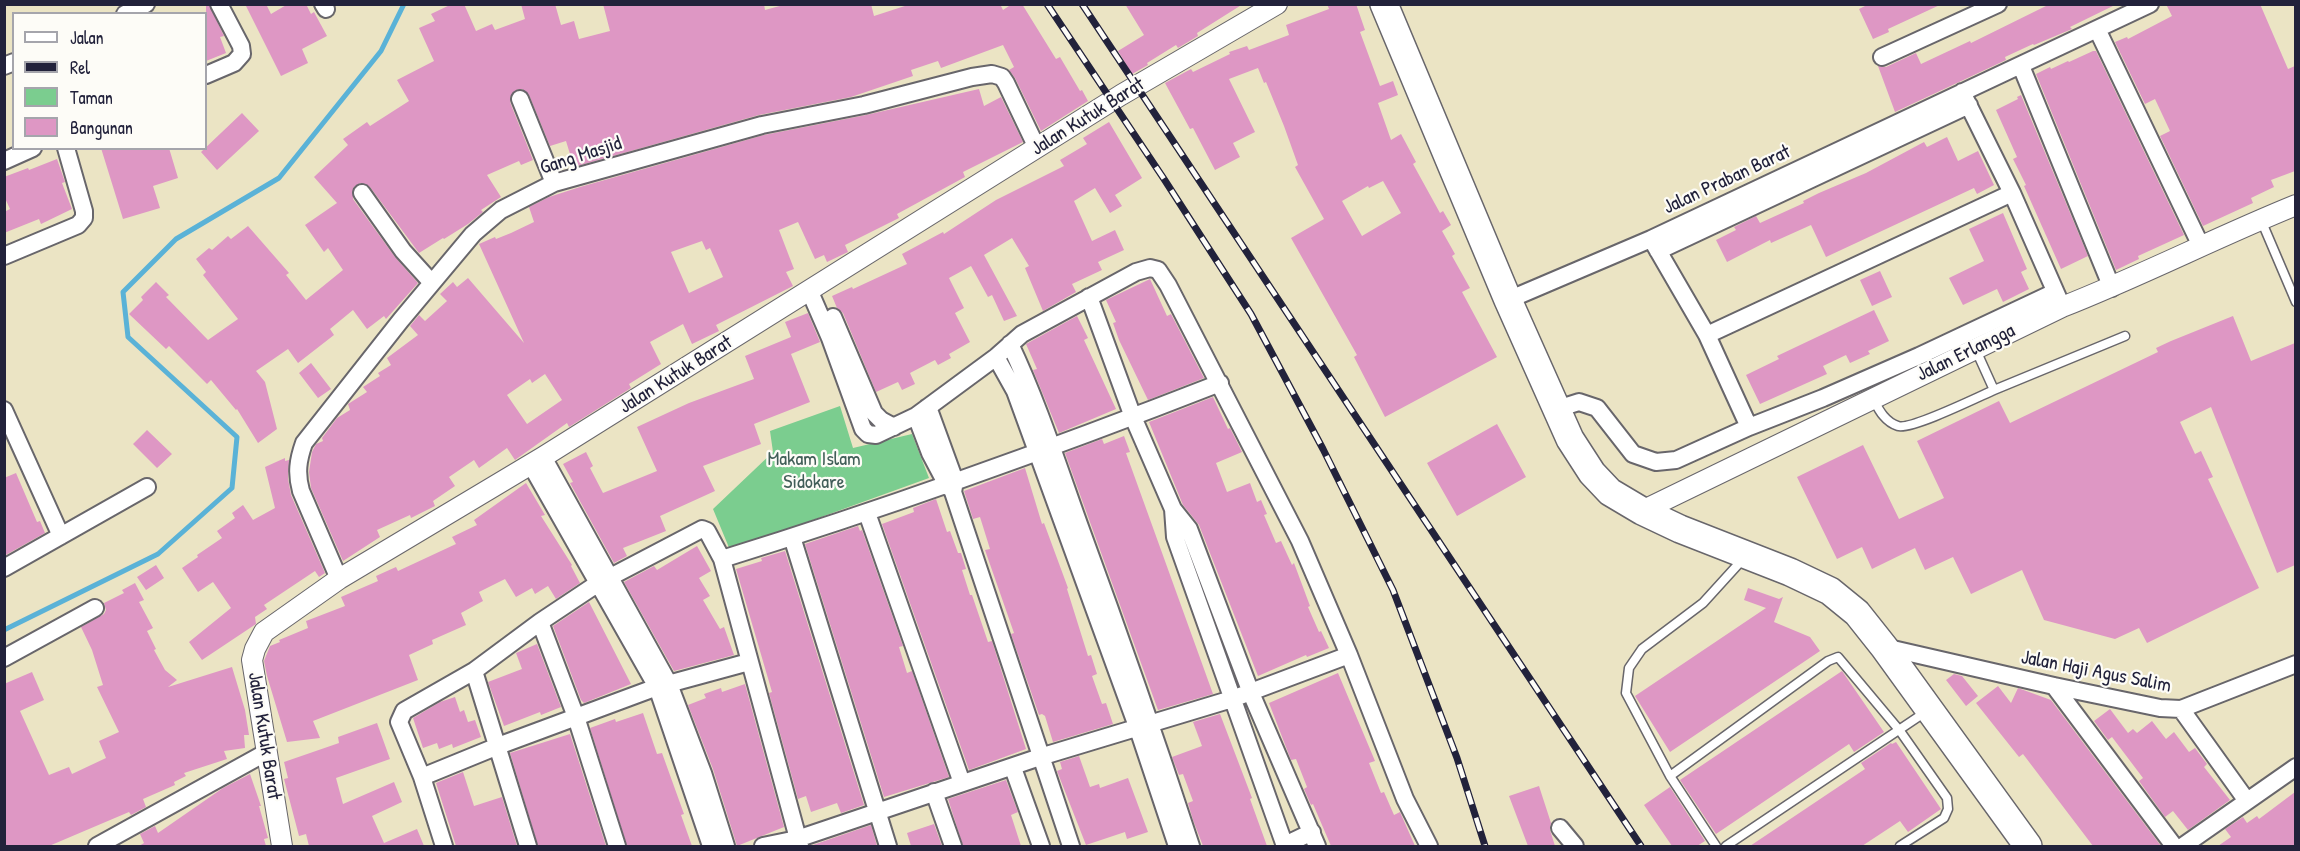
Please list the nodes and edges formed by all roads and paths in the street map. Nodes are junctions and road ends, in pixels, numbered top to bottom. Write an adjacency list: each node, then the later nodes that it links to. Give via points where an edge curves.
1 (146, 4): 7 (street)
2 (219, 4): 11 (street, via 242,54 234,63)
3 (1277, 4): 14 (street, Jalan Kutuk Barat)
4 (1384, 4): 31 (highway)
5 (1998, 4): 9 (street)
6 (2150, 4): 8 (street, Jalan Praban Barat)
7 (129, 12)
8 (2097, 29): 10 (street, Jalan Praban Barat); 24 (street)
9 (1882, 57)
10 (2021, 66): 12 (street, Jalan Praban Barat); 27 (street)
11 (207, 75)
12 (1965, 98): 20 (street); 23 (street, Jalan Praban Barat)
13 (520, 99): 18 (street)
14 (1037, 148): 18 (street, Gang Masjid, via 1006,82 992,74 762,125); 28 (street, Jalan Kutuk Barat)
15 (29, 150): 17 (street)
16 (67, 150): 25 (street, via 84,218 78,225)
17 (4, 161)
18 (554, 183): 26 (street, Gang Masjid, via 486,222)
19 (362, 193): 26 (street, via 403,251)
20 (2012, 193): 30 (street); 33 (street)
21 (2295, 206): 22 (street, Jalan Erlangga)
22 (2260, 220): 24 (street, Jalan Erlangga); 32 (lane)
23 (1654, 245): 31 (street, Jalan Praban Barat); 33 (street)
24 (2201, 246): 27 (street, Jalan Erlangga)
25 (4, 256)
26 (432, 283): 58 (street, Gang Masjid, via 304,442 298,460 301,491)
27 (2112, 288): 30 (street, Jalan Erlangga)
28 (815, 289): 43 (street, via 868,434 876,435); 47 (street, Jalan Kutuk Barat)
29 (1089, 297): 35 (street, via 1040,322); 38 (street, via 1136,272 1158,270); 44 (street)
30 (2059, 299): 36 (street, Jalan Erlangga); 45 (street)
31 (1508, 300): 41 (highway)
32 (2295, 302)
33 (1707, 335): 45 (street)
34 (2125, 336): 39 (lane)
35 (1010, 344): 37 (street); 46 (street, via 1033,395)
36 (1975, 348): 39 (lane); 40 (street, Jalan Erlangga)
37 (996, 357): 43 (street); 46 (street)
38 (1220, 383): 44 (street); 63 (street, via 1300,541)
39 (1994, 390): 40 (lane, via 1907,427 1899,427 1881,415)
40 (1872, 398): 51 (street, Jalan Erlangga)
41 (1557, 409): 45 (street, via 1580,402 1597,408 1633,454 1656,462 1676,460); 51 (highway, via 1592,473 1610,492)
42 (4, 410): 53 (street)
43 (922, 412): 48 (street, via 930,453)
44 (1133, 417): 46 (street); 50 (street)
45 (1749, 427)
46 (1044, 450): 48 (street); 75 (street)
47 (537, 461): 58 (street, Jalan Kutuk Barat); 59 (street)
48 (952, 486): 52 (street); 79 (street)
49 (147, 487): 53 (street)
50 (1173, 509): 70 (street, via 1189,529); 71 (street, via 1175,537)
51 (1642, 511): 55 (highway)
52 (867, 513): 54 (street); 84 (street)
53 (61, 536): 57 (street)
54 (792, 537): 56 (street); 87 (street)
55 (1747, 555): 62 (highway, via 1830,591 1857,613); 82 (lane, via 1703,603 1642,649 1629,668 1626,693)
56 (722, 559): 59 (street, via 704,529); 65 (street)
57 (4, 568)
58 (339, 579): 78 (street, Jalan Kutuk Barat, via 264,632 255,648 252,660)
59 (604, 581): 61 (street); 68 (street)
60 (95, 608): 64 (street)
61 (540, 622): 67 (street); 74 (street)
62 (1884, 647): 69 (street, Jalan Haji Agus Salim); 73 (highway)
63 (1348, 655): 70 (street); 106 (street, via 1405,799)
64 (4, 658)
65 (749, 662): 68 (street); 90 (street)
66 (2295, 664): 72 (street, Jalan Haji Agus Salim)
67 (474, 671): 77 (street); 83 (street, via 400,716)
68 (663, 685): 74 (street); 96 (street); 97 (street, via 703,773)
69 (2054, 686): 72 (street, Jalan Haji Agus Salim); 112 (street)
70 (1251, 693): 71 (street); 89 (street)
71 (1232, 699): 75 (street); 105 (street)
72 (2181, 709): 86 (street)
73 (1930, 710): 76 (lane); 111 (highway)
74 (576, 717): 77 (street); 95 (street)
75 (1145, 727): 79 (street); 103 (street); 104 (street)
76 (1900, 731): 82 (lane, via 1838,657); 109 (lane); 110 (lane, via 1947,798 1948,808 1944,818)
77 (498, 746): 83 (street); 94 (street)
78 (267, 752): 91 (street); 92 (street, Jalan Kutuk Barat)
79 (1040, 757): 81 (street); 102 (street)
80 (2295, 767): 86 (street)
81 (1013, 768): 84 (street); 101 (street)
82 (1670, 776): 108 (lane)
83 (422, 777): 93 (street)
84 (962, 783): 85 (street)
85 (934, 792): 87 (street); 100 (street)
86 (2247, 801): 113 (street)
87 (877, 812): 90 (street); 99 (street)
88 (1560, 828): 107 (street)
89 (1315, 839): 105 (street)
90 (798, 843): 98 (street)
91 (97, 846)
92 (282, 846)
93 (444, 846)
94 (528, 846)
95 (617, 846)
96 (711, 846)
97 (726, 846)
98 (763, 846)
99 (888, 846)
100 (953, 846)
101 (1041, 846)
102 (1071, 846)
103 (1177, 846)
104 (1191, 846)
105 (1285, 846)
106 (1430, 846)
107 (1575, 846)
108 (1716, 846)
109 (1726, 846)
110 (1900, 846)
111 (2028, 846)
112 (2174, 846)
113 (2183, 846)

